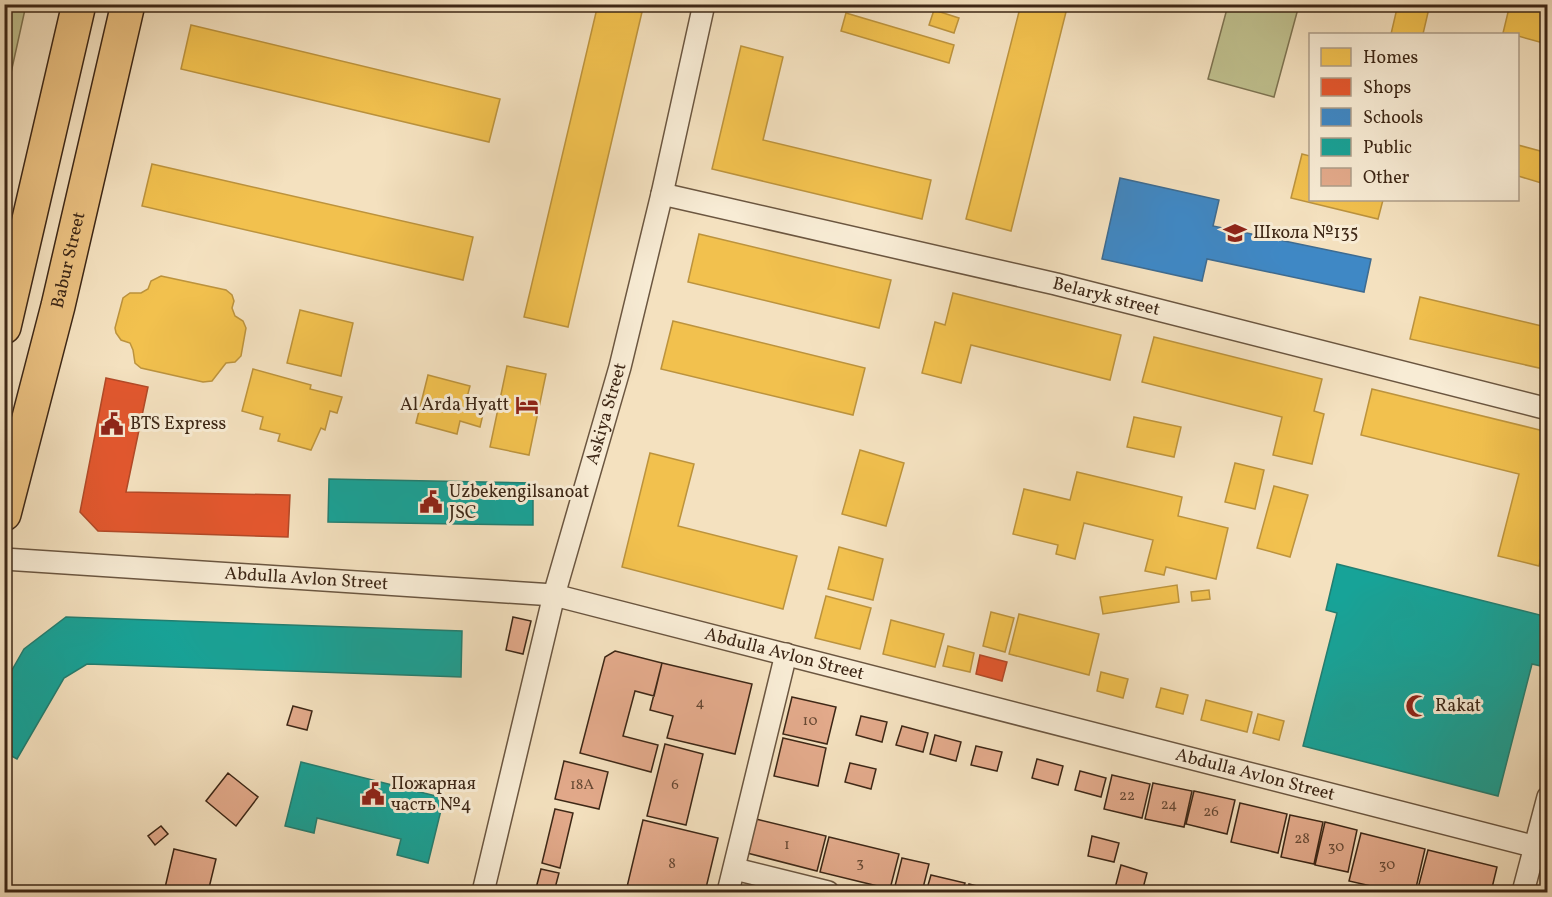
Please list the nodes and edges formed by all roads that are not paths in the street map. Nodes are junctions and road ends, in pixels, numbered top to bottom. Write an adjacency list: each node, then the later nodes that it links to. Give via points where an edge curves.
1 (79, 4): 5 (main road)
2 (128, 4): 6 (main road, Babur Street)
3 (704, 4): 4 (street, Askiya Street)
4 (662, 194): 8 (street, Belaryk street, via 1056,284); 11 (street, Askiya Street, via 620,367)
5 (12, 295): 6 (main road, via 24,289 38,289); 7 (main road)
6 (58, 306): 9 (main road, Babur Street)
7 (4, 327)
8 (1548, 409)
9 (4, 514)
10 (4, 559): 11 (street, Abdulla Avlon Street)
11 (555, 595): 12 (street, Abdulla Avlon Street); 16 (street, Askiya Street)
12 (786, 654): 14 (street, Abdulla Avlon Street); 15 (street)
13 (1548, 797): 14 (street)
14 (1541, 849): 19 (street)
15 (735, 869): 17 (street); 18 (street)
16 (483, 892)
17 (728, 892)
18 (828, 892)
19 (1523, 892)

